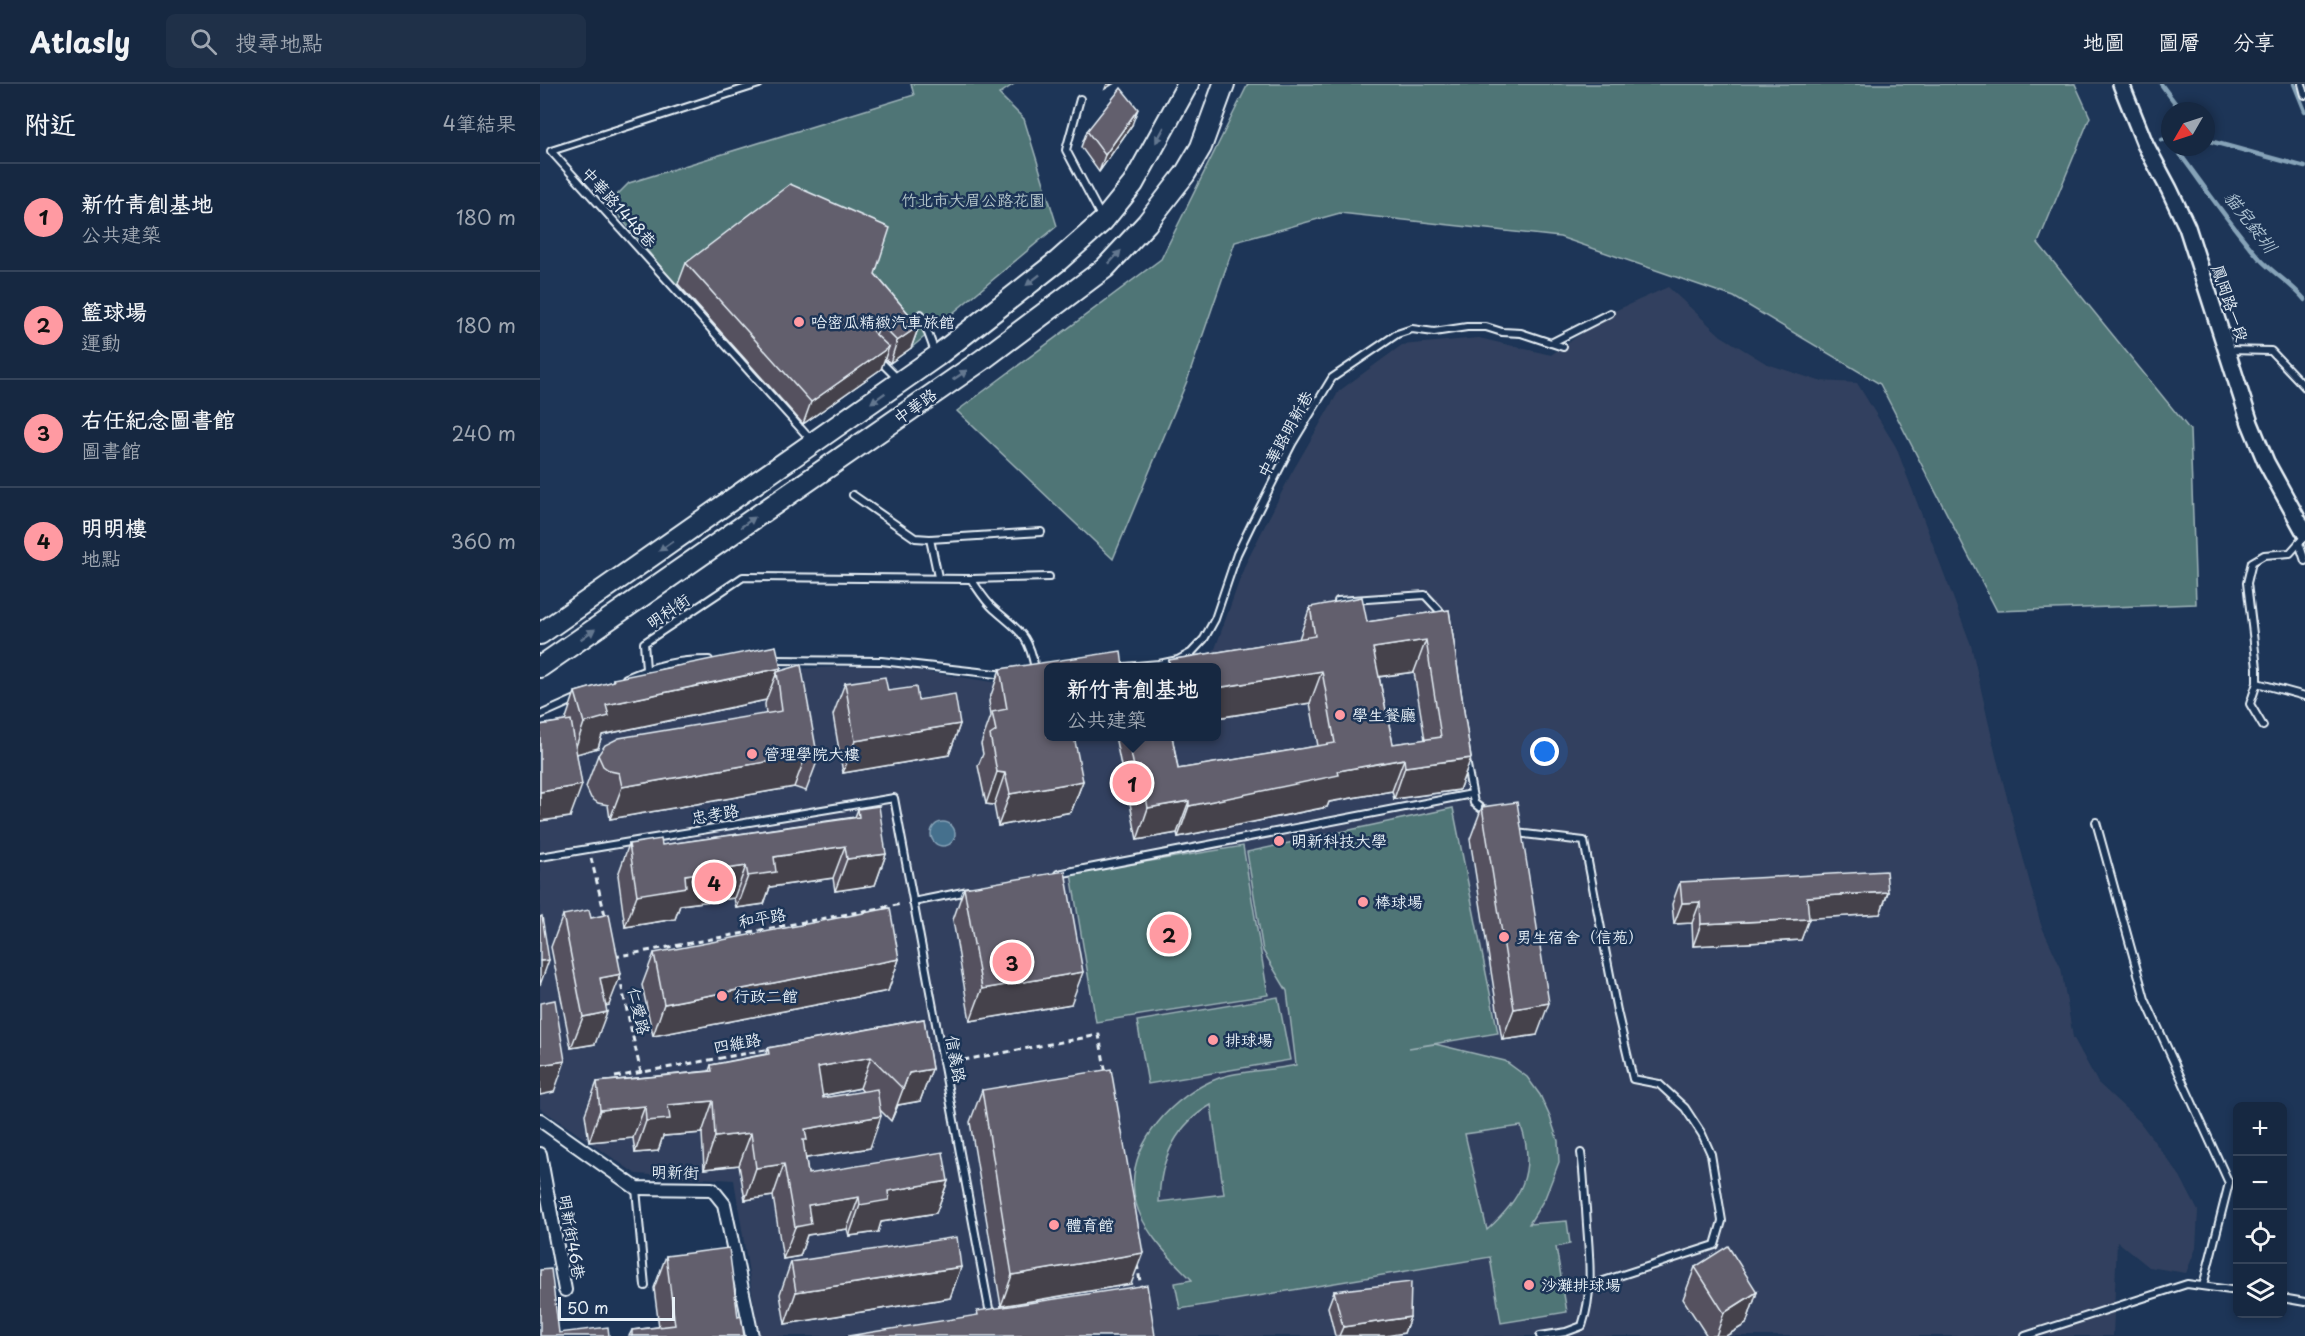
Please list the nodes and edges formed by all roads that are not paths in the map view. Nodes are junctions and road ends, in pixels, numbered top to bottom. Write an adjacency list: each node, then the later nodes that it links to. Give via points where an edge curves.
1 (759, 84): 18 (lane, 中華路1448巷, via 551,151)
2 (1188, 84): 8 (main road, 中華路, one-way to 8, via 1133,183)
3 (1224, 84): 33 (main road, 中華路, one-way to 3, via 982,360 1106,268 1185,174 1201,147)
4 (2121, 84): 14 (street, 鳳岡路一段, via 2145,144 2187,227)
5 (2302, 84): 6 (lane)
6 (2305, 95)
7 (1080, 99): 8 (lane, via 1066,150)
8 (1103, 221): 15 (main road, 中華路, one-way to 15)
9 (1610, 313): 11 (lane)
10 (921, 314): 15 (lane)
11 (1550, 343): 12 (lane, 中華路明新巷); 32 (lane, 中華路明新巷, via 1486,327 1434,332 1412,329 1396,334 1332,378 1292,444 1252,523 1204,639 1191,653)
12 (1563, 347)
13 (869, 350): 16 (lane)
14 (2228, 350): 17 (lane, via 2271,351); 21 (street, 鳳岡路一段, via 2250,423)
15 (937, 356): 16 (main road, 中華路)
16 (900, 382): 18 (main road, 中華路, one-way to 18)
17 (2305, 387)
18 (814, 443): 29 (main road, 中華路, one-way to 29)
19 (854, 495): 22 (lane, via 915,538)
20 (1041, 532): 22 (lane)
21 (2303, 537): 23 (lane); 38 (lane, via 2290,553 2264,555 2252,562 2247,583)
22 (930, 539): 25 (lane)
23 (2305, 561)
24 (1049, 577): 26 (lane)
25 (938, 578): 26 (lane); 34 (lane, 明科街, via 743,577 644,643)
26 (971, 579): 36 (lane, via 992,608 1019,629 1032,649 1039,673)
27 (1338, 601): 28 (lane, via 1425,595 1440,610)
28 (1444, 633)
29 (540, 634)
30 (712, 660): 34 (lane, via 678,660)
31 (769, 660): 35 (lane, via 881,661)
32 (1164, 663)
33 (540, 667)
34 (646, 669): 37 (lane)
35 (1012, 674)
36 (1024, 674)
37 (614, 683)
38 (2257, 683): 39 (lane); 42 (lane, via 2250,704)
39 (2305, 696)
40 (582, 697): 41 (lane)
41 (540, 715)
42 (2263, 726)
43 (1464, 748): 44 (lane)
44 (1472, 794): 46 (lane, via 1474,803); 50 (lane)
45 (894, 798): 49 (lane, 忠孝路); 52 (lane, 信義路)
46 (1498, 821)
47 (2096, 822): 59 (lane, via 2145,999 2229,1183)
48 (1507, 827): 57 (lane, via 1515,833 1584,841 1633,1079 1659,1084 1685,1108 1711,1154 1722,1221 1715,1245)
49 (540, 857)
50 (1053, 875)
51 (971, 891): 52 (lane)
52 (913, 902): 64 (lane, 信義路)
53 (540, 1120): 56 (street, 明新街)
54 (1581, 1153): 57 (lane)
55 (540, 1154): 60 (street, 明新街46巷)
56 (636, 1188): 58 (lane); 65 (street, 明新街, via 712,1189 724,1204)
57 (1591, 1285): 66 (lane, via 1581,1326)
58 (645, 1286)
59 (2203, 1286): 61 (lane); 67 (lane, via 2187,1284)
60 (565, 1290)
61 (2233, 1290)
62 (2287, 1299): 63 (lane)
63 (2305, 1302)
64 (992, 1326)
65 (752, 1336)
66 (1540, 1336)
67 (2025, 1336)

